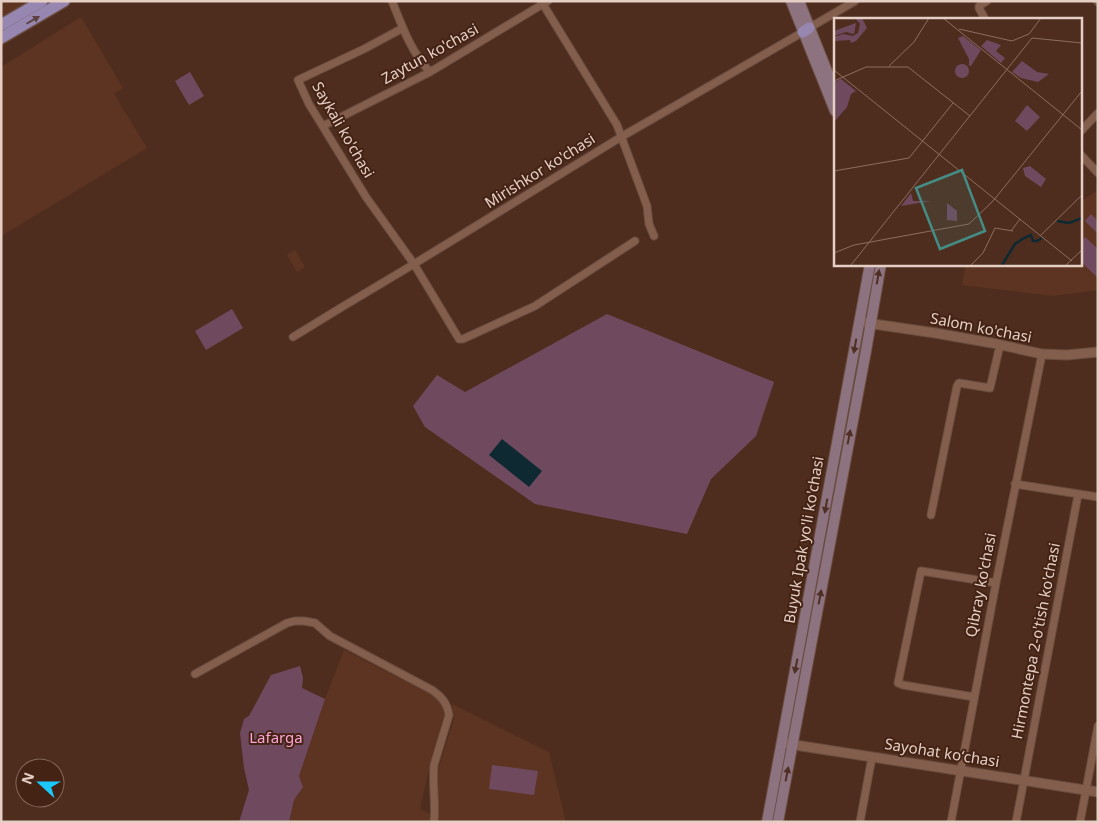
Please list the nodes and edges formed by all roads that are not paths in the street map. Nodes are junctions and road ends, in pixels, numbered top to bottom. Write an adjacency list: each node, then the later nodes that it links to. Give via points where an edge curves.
1 (42, 1): 10 (main road)
2 (64, 1): 13 (main road, one-way to 2)
3 (392, 1): 11 (street)
4 (791, 1): 12 (main road)
5 (799, 1): 12 (main road)
6 (855, 1): 12 (street, Mirishkor ko'chasi)
7 (987, 1): 9 (street, via 978,8)
8 (544, 2): 14 (street, Zaytun ko'chasi); 20 (street)
9 (984, 18)
10 (1, 25)
11 (403, 28): 14 (street); 18 (street, Saykali ko'chasi, via 298,80)
12 (806, 30): 15 (main road); 16 (main road); 20 (street, Mirishkor ko'chasi)
13 (1, 38)
14 (430, 72): 18 (street, Zaytun ko'chasi)
15 (834, 89)
16 (834, 108)
17 (1098, 113): 19 (street)
18 (323, 126): 25 (street, Saykali ko'chasi, via 366,197)
19 (1082, 130)
20 (621, 137): 23 (street, via 647,206); 25 (street, Mirishkor ko'chasi)
21 (1082, 156): 22 (street)
22 (1098, 173)
23 (654, 236)
24 (635, 241): 25 (street, Saykali ko'chasi, via 535,306 461,339)
25 (414, 264): 29 (street, Mirishkor ko'chasi)
26 (870, 265): 28 (main road, Buyuk Ipak yo'li ko'chasi)
27 (881, 265): 28 (main road, Buyuk Ipak yo'li ko'chasi, one-way to 27)
28 (865, 323): 30 (street, Salom ko'chasi); 41 (main road, Buyuk Ipak yo'li ko'chasi)
29 (293, 337)
30 (1000, 345): 32 (street, Salom ko'chasi); 36 (street, via 990,388 959,383 957,386)
31 (1098, 352): 32 (street, Salom ko'chasi)
32 (1042, 354): 33 (street, Qibray ko'chasi)
33 (1015, 484): 34 (street); 37 (street, Qibray ko'chasi)
34 (1078, 494): 35 (street); 44 (street, Hirmontepa 2-o'tish ko'chasi)
35 (1098, 497)
36 (931, 515)
37 (996, 583): 39 (street, Qibray ko'chasi); 39 (street, via 921,571 898,683)
38 (196, 674): 47 (street, via 287,623 304,621 315,623 330,636 432,690 441,696 449,715 434,765)
39 (974, 697): 43 (street, Qibray ko'chasi)
40 (1098, 726): 45 (street)
41 (787, 744): 42 (street, Sayohat koʻchasi); 48 (main road, Buyuk Ipak yo'li ko'chasi); 49 (main road, Buyuk Ipak yo'li ko'chasi, one-way to 41)
42 (872, 757): 43 (street, Sayohat koʻchasi); 50 (street)
43 (960, 770): 44 (street, Sayohat koʻchasi); 51 (street, Qibray ko'chasi)
44 (1024, 780): 45 (street, Sayohat koʻchasi); 52 (street, Hirmontepa 2-o'tish ko'chasi)
45 (1086, 790): 46 (street, Sayohat koʻchasi); 53 (street)
46 (1098, 792)
47 (434, 822)
48 (767, 822)
49 (778, 822)
50 (860, 822)
51 (951, 822)
52 (1016, 822)
53 (1080, 822)

